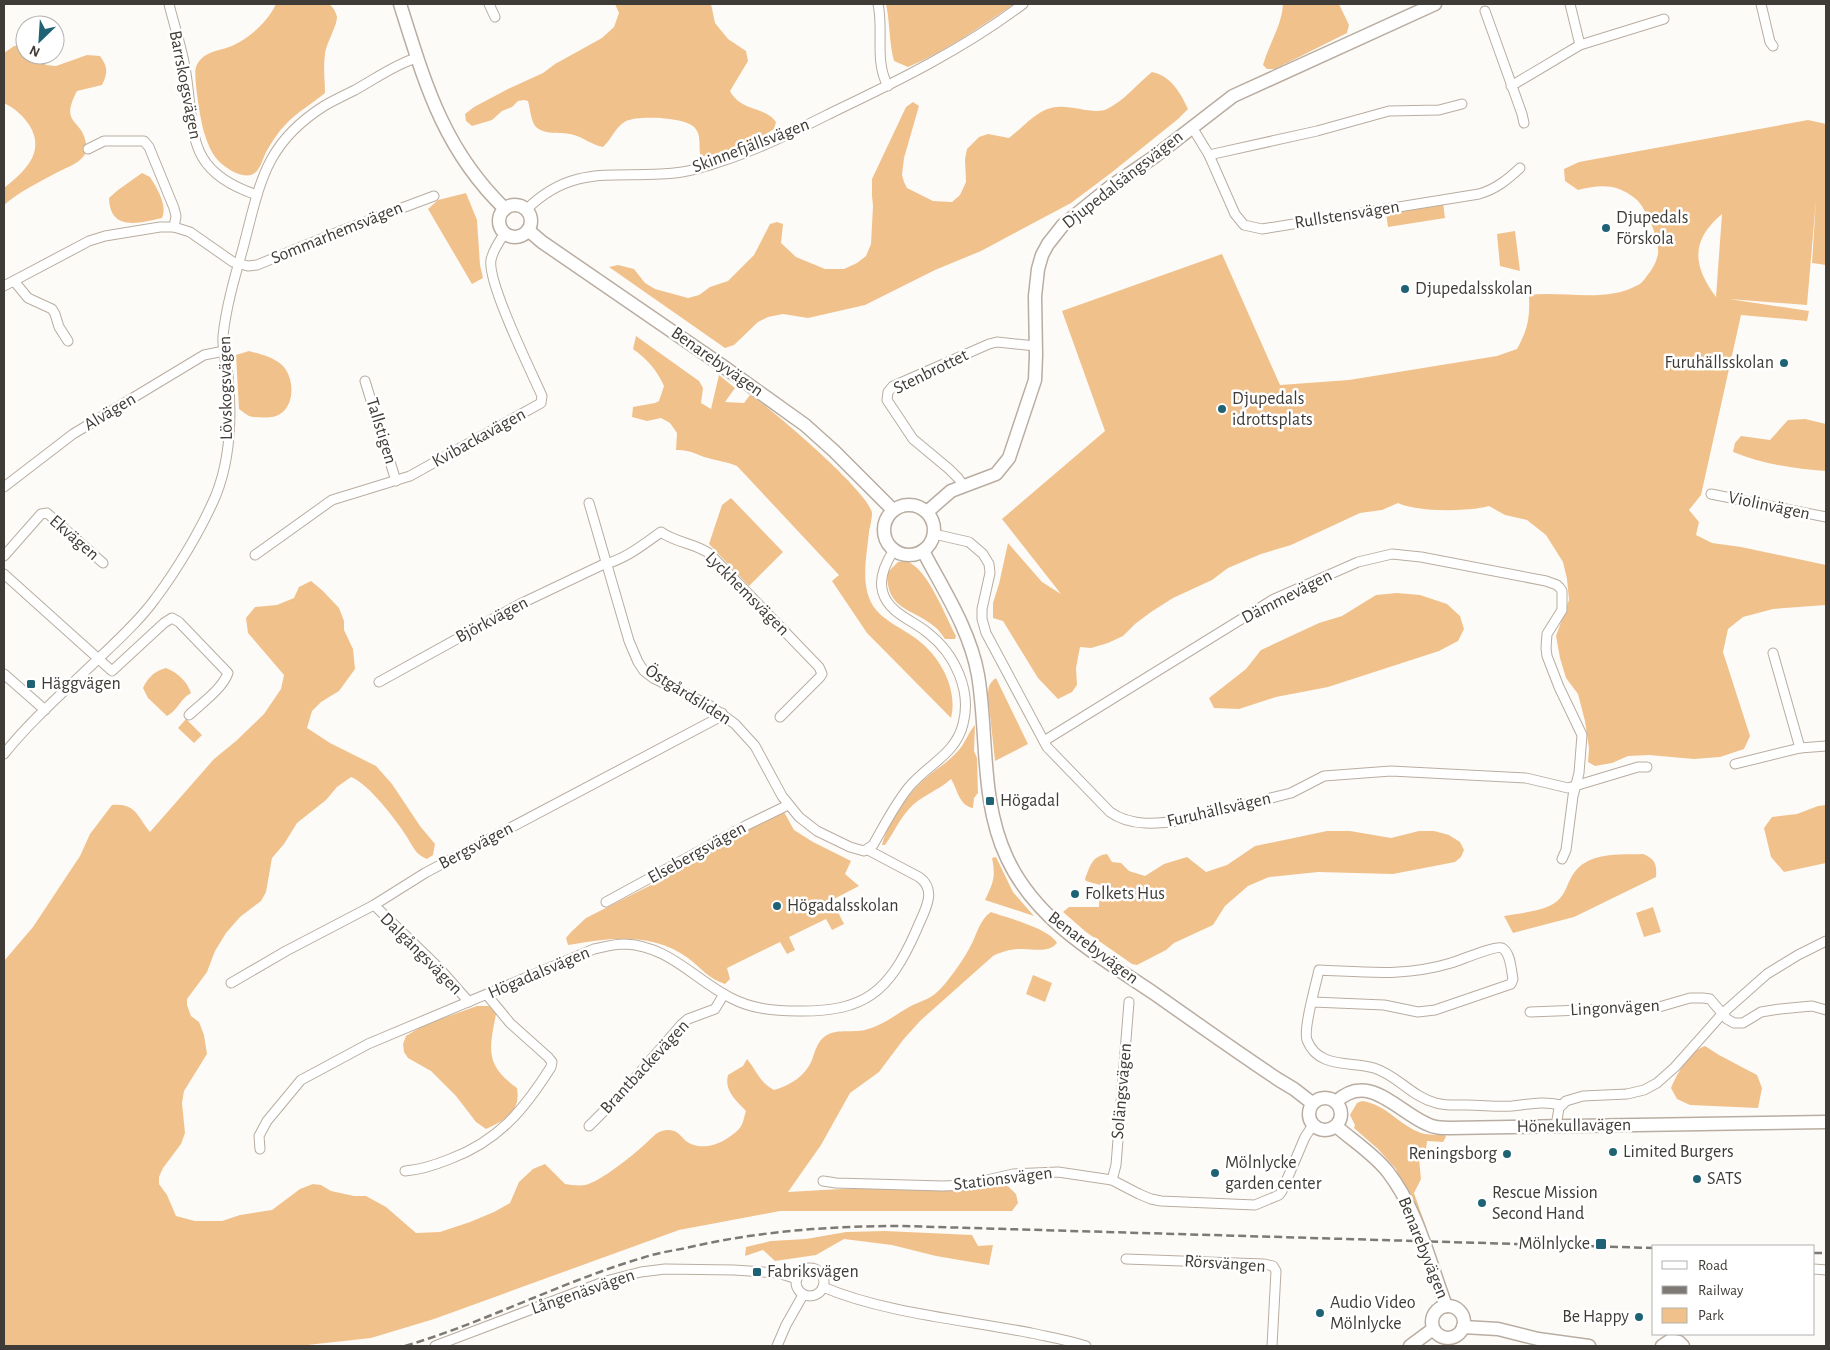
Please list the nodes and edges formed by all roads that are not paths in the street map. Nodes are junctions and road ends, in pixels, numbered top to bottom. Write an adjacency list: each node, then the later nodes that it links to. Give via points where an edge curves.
1 (168, 4): 23 (street, Barrskogsvägen, via 185,66 196,146 206,164 226,183)
2 (400, 4): 14 (street)
3 (488, 4): 10 (street)
4 (878, 4): 15 (street, via 880,66)
5 (1023, 4): 15 (street, Skinnefjällsvägen, via 959,46)
6 (1435, 4): 19 (street, Djupedalsängsvägen, via 1233,96)
7 (1570, 4): 12 (street)
8 (1761, 4): 13 (street, via 1770,42)
9 (1485, 11): 16 (street)
10 (494, 17)
11 (1664, 19): 12 (street)
12 (1580, 45): 16 (street)
13 (1774, 46)
14 (416, 58): 23 (street, Lövskogsvägen, via 325,106 292,130 272,158); 25 (street, via 435,107 459,153 478,181)
15 (888, 86): 26 (street, Skinnefjällsvägen, via 723,160 684,172 579,178 547,191)
16 (1511, 86): 18 (street)
17 (1462, 104): 21 (street, via 1439,110 1389,112)
18 (1524, 123)
19 (1192, 127): 21 (street, Rullstensvägen); 34 (street, Djupedalsängsvägen, via 1110,187 1055,234 1042,255 1035,282)
20 (88, 149): 27 (street, via 104,141 144,142 150,147 174,208)
21 (1209, 155): 22 (street, Rullstensvägen, via 1235,214 1244,225 1262,229 1479,194 1506,181)
22 (1520, 168)
23 (257, 195): 30 (street, Lövskogsvägen)
24 (434, 196): 30 (street, Sommarhemsvägen, via 257,265)
25 (505, 209): 26 (street, via 518,206); 29 (street, via 500,219)
26 (526, 210): 28 (street, via 531,220)
27 (174, 226): 30 (street, via 198,237); 31 (street, via 89,241)
28 (528, 230): 29 (street, via 517,236); 42 (street, Benarebyvägen, via 805,425)
29 (505, 233): 37 (street, Kvibackavägen, via 491,258 494,281 542,400)
30 (239, 264): 35 (street, Lövskogsvägen, via 223,337)
31 (14, 281): 32 (street); 33 (street, via 28,298 52,309)
32 (4, 286)
33 (68, 341)
34 (1036, 346): 38 (street, Djupedalsängsvägen, via 1035,380 1009,458 996,474); 38 (street, Stenbrottet, via 989,344 893,386 888,392 887,400 913,439 949,469)
35 (224, 351): 39 (street, Alvägen, via 204,355 73,434); 54 (street, Lövskogsvägen, via 230,424 224,468 216,494 190,544 154,601)
36 (365, 381): 37 (street, Tallstigen)
37 (396, 481): 48 (street, Kvibackavägen, via 332,500)
38 (963, 486): 43 (street, Djupedalsängsvägen, via 946,494)
39 (4, 488)
40 (1711, 494): 44 (street, Violinvägen)
41 (589, 503): 51 (street, Östgårdsliden)
42 (893, 510): 43 (street, via 911,504); 46 (street, via 885,522 884,532)
43 (928, 512): 45 (street, via 933,520)
44 (1826, 518)
45 (934, 534): 47 (street); 61 (street, Furuhällsvägen, via 969,542 989,564 982,619)
46 (894, 550): 47 (street, via 907,555); 69 (street, via 883,572 883,594 898,612 929,633 952,660 962,686 966,711 959,737 950,750 909,787)
47 (923, 551): 84 (street, Benarebyvägen, via 954,609 973,659 982,706 992,809 1006,856 1022,886 1043,911 1076,939)
48 (255, 555)
49 (4, 556): 50 (street, Ekvägen, via 41,514 47,513)
50 (103, 563)
51 (608, 563): 56 (street, Björkvägen, via 520,604); 58 (street, Östgårdsliden, via 633,652 644,671); 60 (street, Lyckhemsvägen, via 661,532 710,554 819,667 820,677)
52 (4, 574): 54 (street)
53 (1773, 654): 63 (street)
54 (98, 660): 57 (street, Lövskogsvägen); 59 (street, via 112,671 164,623 172,618 179,622 228,673)
55 (4, 674): 57 (street)
56 (379, 682)
57 (44, 710): 64 (street, Lövskogsvägen)
58 (722, 713): 68 (street, Östgårdsliden, via 755,746); 72 (street, Bergsvägen, via 425,873)
59 (189, 715)
60 (780, 717)
61 (1044, 741): 67 (street, Furuhällsvägen, via 1110,812 1140,823 1166,823 1237,808 1291,793 1324,776 1391,771 1526,778 1568,788); 67 (street, Dämmevägen, via 1274,599 1352,565 1392,554 1546,581 1562,591 1562,610 1547,634 1546,648 1559,687 1582,735)
62 (1826, 746): 63 (street)
63 (1800, 748): 65 (street)
64 (4, 754)
65 (1735, 764)
66 (1647, 767): 67 (street, Furuhällsvägen)
67 (1576, 786): 70 (street)
68 (788, 805): 69 (street, Östgårdsliden, via 818,831 858,850); 71 (street, Elsebergsvägen)
69 (868, 850): 75 (street, Högadalsvägen, via 925,881 929,894 908,948 882,987 841,1009 817,1011 773,1011 752,1007)
70 (1562, 859)
71 (606, 902)
72 (374, 905): 74 (street, Bergsvägen); 77 (street, Dalgångsvägen)
73 (1826, 941): 82 (street, via 1767,974)
74 (231, 983)
75 (724, 994): 76 (street, Högadalsvägen, via 674,959 646,947 622,944 594,949); 88 (street, Brantbackevägen, via 715,1009 681,1025)
76 (487, 995): 77 (street, Högadalsvägen); 92 (street, via 510,1024 548,1057 551,1067 529,1100 505,1127 486,1142 445,1161)
77 (469, 1002): 91 (street, Högadalsvägen, via 368,1044 302,1080 266,1121 259,1136)
78 (1129, 1002): 93 (street, Solängsvägen)
79 (1313, 1002): 79 (street, via 1384,1005 1418,1012 1435,1010 1511,984 1513,979 1507,953 1498,947 1440,966 1401,972 1319,970); 85 (street, via 1307,1023 1307,1039 1316,1053 1328,1060 1384,1072 1437,1104 1510,1106 1544,1102)
80 (1826, 1010): 82 (street, Lingonvägen, via 1812,1006 1780,1009 1762,1012 1743,1023 1734,1023)
81 (1530, 1012): 82 (street, Lingonvägen, via 1659,1007 1690,998 1703,998 1710,999)
82 (1723, 1013): 85 (street, via 1657,1083 1644,1090 1583,1096)
83 (1336, 1102): 84 (street, via 1324,1098); 89 (street, via 1341,1114); 90 (street, Hönekullavägen, via 1348,1093 1362,1090 1379,1095 1433,1126)
84 (1312, 1103): 87 (street, via 1308,1114)
85 (1561, 1105): 90 (street)
86 (1826, 1122): 90 (street, Hönekullavägen)
87 (1312, 1125): 89 (street, via 1324,1130); 93 (street, Stationsvägen, via 1282,1191 1255,1205 1151,1199)
88 (589, 1126)
89 (1336, 1126): 99 (street, Benarebyvägen, via 1387,1171 1400,1190 1412,1212)
90 (1556, 1126)
91 (260, 1149)
92 (405, 1171)
93 (1112, 1180): 94 (street, Stationsvägen, via 1058,1172 1013,1174 965,1185 943,1186)
94 (823, 1181)
95 (1126, 1259): 106 (street, Rörsvängen, via 1273,1266 1276,1271)
96 (797, 1279): 97 (street, via 803,1270 814,1269 822,1277); 98 (street, via 798,1289); 103 (street, Långenäsvägen, via 778,1273 734,1270 641,1272)
97 (823, 1287): 98 (street, via 814,1296); 105 (street, via 901,1310)
98 (803, 1295): 104 (street)
99 (1446, 1306): 100 (street, via 1461,1313); 101 (street, via 1433,1314)
100 (1463, 1327): 101 (street, via 1455,1337 1449,1338 1443,1338); 108 (street, via 1498,1329 1538,1339)
101 (1433, 1329): 107 (street)
102 (1677, 1340): 109 (street)
103 (435, 1346)
104 (777, 1346)
105 (1086, 1346)
106 (1272, 1346)
107 (1410, 1346)
108 (1590, 1346)
109 (1662, 1346)

